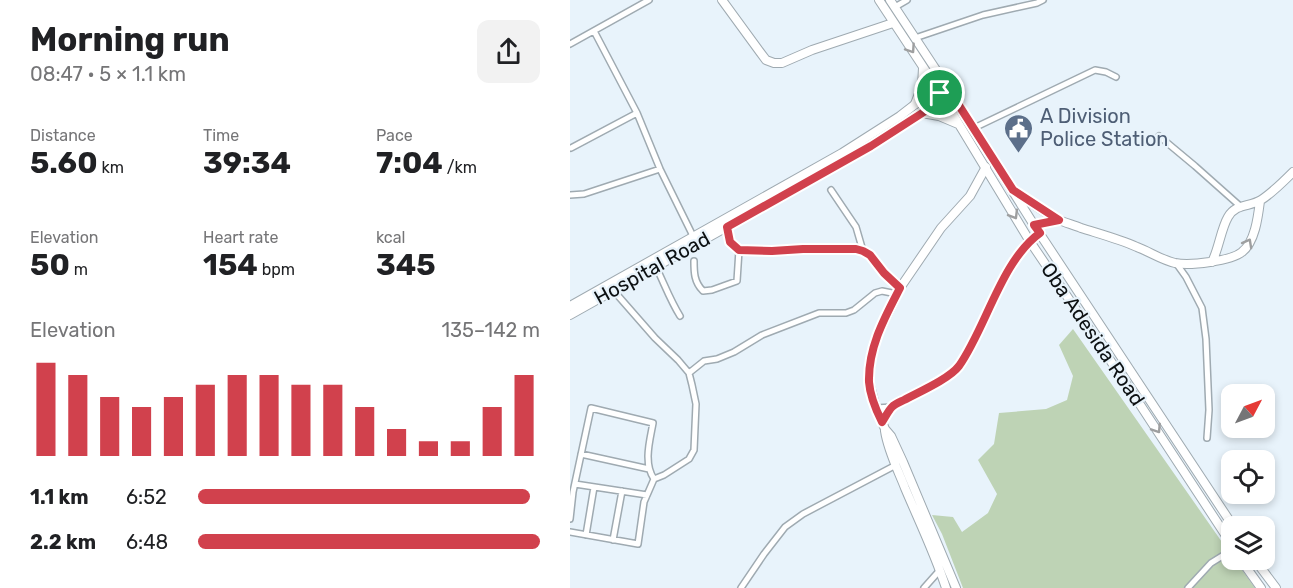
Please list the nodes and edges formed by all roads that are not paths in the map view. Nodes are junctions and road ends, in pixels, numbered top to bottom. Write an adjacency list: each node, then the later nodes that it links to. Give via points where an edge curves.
1 (649, 0): 8 (street)
2 (722, 0): 7 (street, via 766,60 774,63)
3 (879, 0): 7 (main road, Oba Adesida Road)
4 (907, 0): 6 (street)
5 (1043, 0): 9 (street)
6 (893, 4): 9 (main road, Oba Adesida Road)
7 (893, 23): 11 (main road, Oba Adesida Road, one-way to 11)
8 (594, 31): 10 (street); 16 (street)
9 (915, 38): 13 (main road, Oba Adesida Road)
10 (570, 44)
11 (924, 68): 13 (main road, Oba Adesida Road); 15 (main road)
12 (1116, 77): 19 (street, via 1095,70)
13 (941, 85): 14 (main road, Oba Adesida Road); 15 (street, Hospital Road)
14 (948, 96): 17 (street, Hospital Road); 18 (main road, Oba Adesida Road); 19 (main road, Oba Adesida Road)
15 (915, 104): 34 (street, Hospital Road, via 842,153)
16 (637, 113): 21 (street); 23 (street)
17 (922, 113): 18 (main road); 32 (street, Hospital Road)
18 (960, 124): 22 (main road, Oba Adesida Road)
19 (974, 128): 26 (main road, Oba Adesida Road)
20 (1159, 136): 29 (street)
21 (571, 148)
22 (986, 167): 35 (main road, Oba Adesida Road, one-way to 35); 43 (street, via 970,196 941,228)
23 (660, 169): 27 (street); 34 (street)
24 (1293, 172): 28 (street)
25 (831, 190): 37 (street, via 856,227)
26 (1013, 190): 30 (street); 31 (main road, Oba Adesida Road)
27 (570, 195)
28 (1260, 201): 29 (street); 39 (street, one-way to 28, via 1231,258 1246,248)
29 (1240, 206): 39 (street, via 1228,216)
30 (1059, 220): 31 (street); 40 (street)
31 (1034, 225): 33 (main road, Oba Adesida Road)
32 (727, 227): 36 (street, via 730,242); 41 (street, Hospital Road)
33 (1040, 233): 35 (street); 60 (main road, Oba Adesida Road)
34 (693, 236): 44 (street, Hospital Road)
35 (1029, 240): 48 (street, via 958,366); 62 (main road, Oba Adesida Road, one-way to 62)
36 (739, 250): 37 (street); 38 (street, via 736,281 712,290 703,291 698,286)
37 (863, 251): 43 (street)
38 (694, 261)
39 (1212, 261): 40 (street)
40 (1176, 263): 51 (street, via 1202,308 1209,410)
41 (656, 267): 42 (street, Hospital Road); 46 (street)
42 (614, 290): 45 (street, Hospital Road); 47 (street)
43 (899, 291): 47 (street, via 875,293 846,313 819,313 762,335 734,352 704,361); 49 (street, via 871,356 869,382)
44 (570, 306)
45 (570, 315)
46 (680, 316)
47 (688, 373): 55 (street, via 696,404 694,450 689,459)
48 (892, 407): 49 (street); 50 (street)
49 (876, 408): 50 (street)
50 (883, 426): 53 (street); 73 (street, via 903,462)
51 (1207, 438)
52 (581, 454): 54 (street); 54 (street, via 591,408 653,423); 56 (street)
53 (896, 465): 67 (street); 70 (street, via 785,527)
54 (649, 469): 55 (street)
55 (654, 479): 59 (street)
56 (575, 484): 57 (street); 61 (street)
57 (594, 487): 58 (street); 64 (street)
58 (622, 491): 59 (street); 65 (street)
59 (646, 495): 65 (street, via 638,544)
60 (1226, 516)
61 (570, 519)
62 (1221, 528)
63 (570, 532): 64 (street)
64 (586, 535): 65 (street)
65 (613, 540)
66 (1221, 557): 74 (street)
67 (940, 570): 71 (street); 72 (street)
68 (1248, 570): 75 (main road)
69 (1263, 570): 76 (main road)
70 (741, 588)
71 (924, 588)
72 (946, 588)
73 (956, 588)
74 (1188, 588)
75 (1261, 588)
76 (1276, 588)

